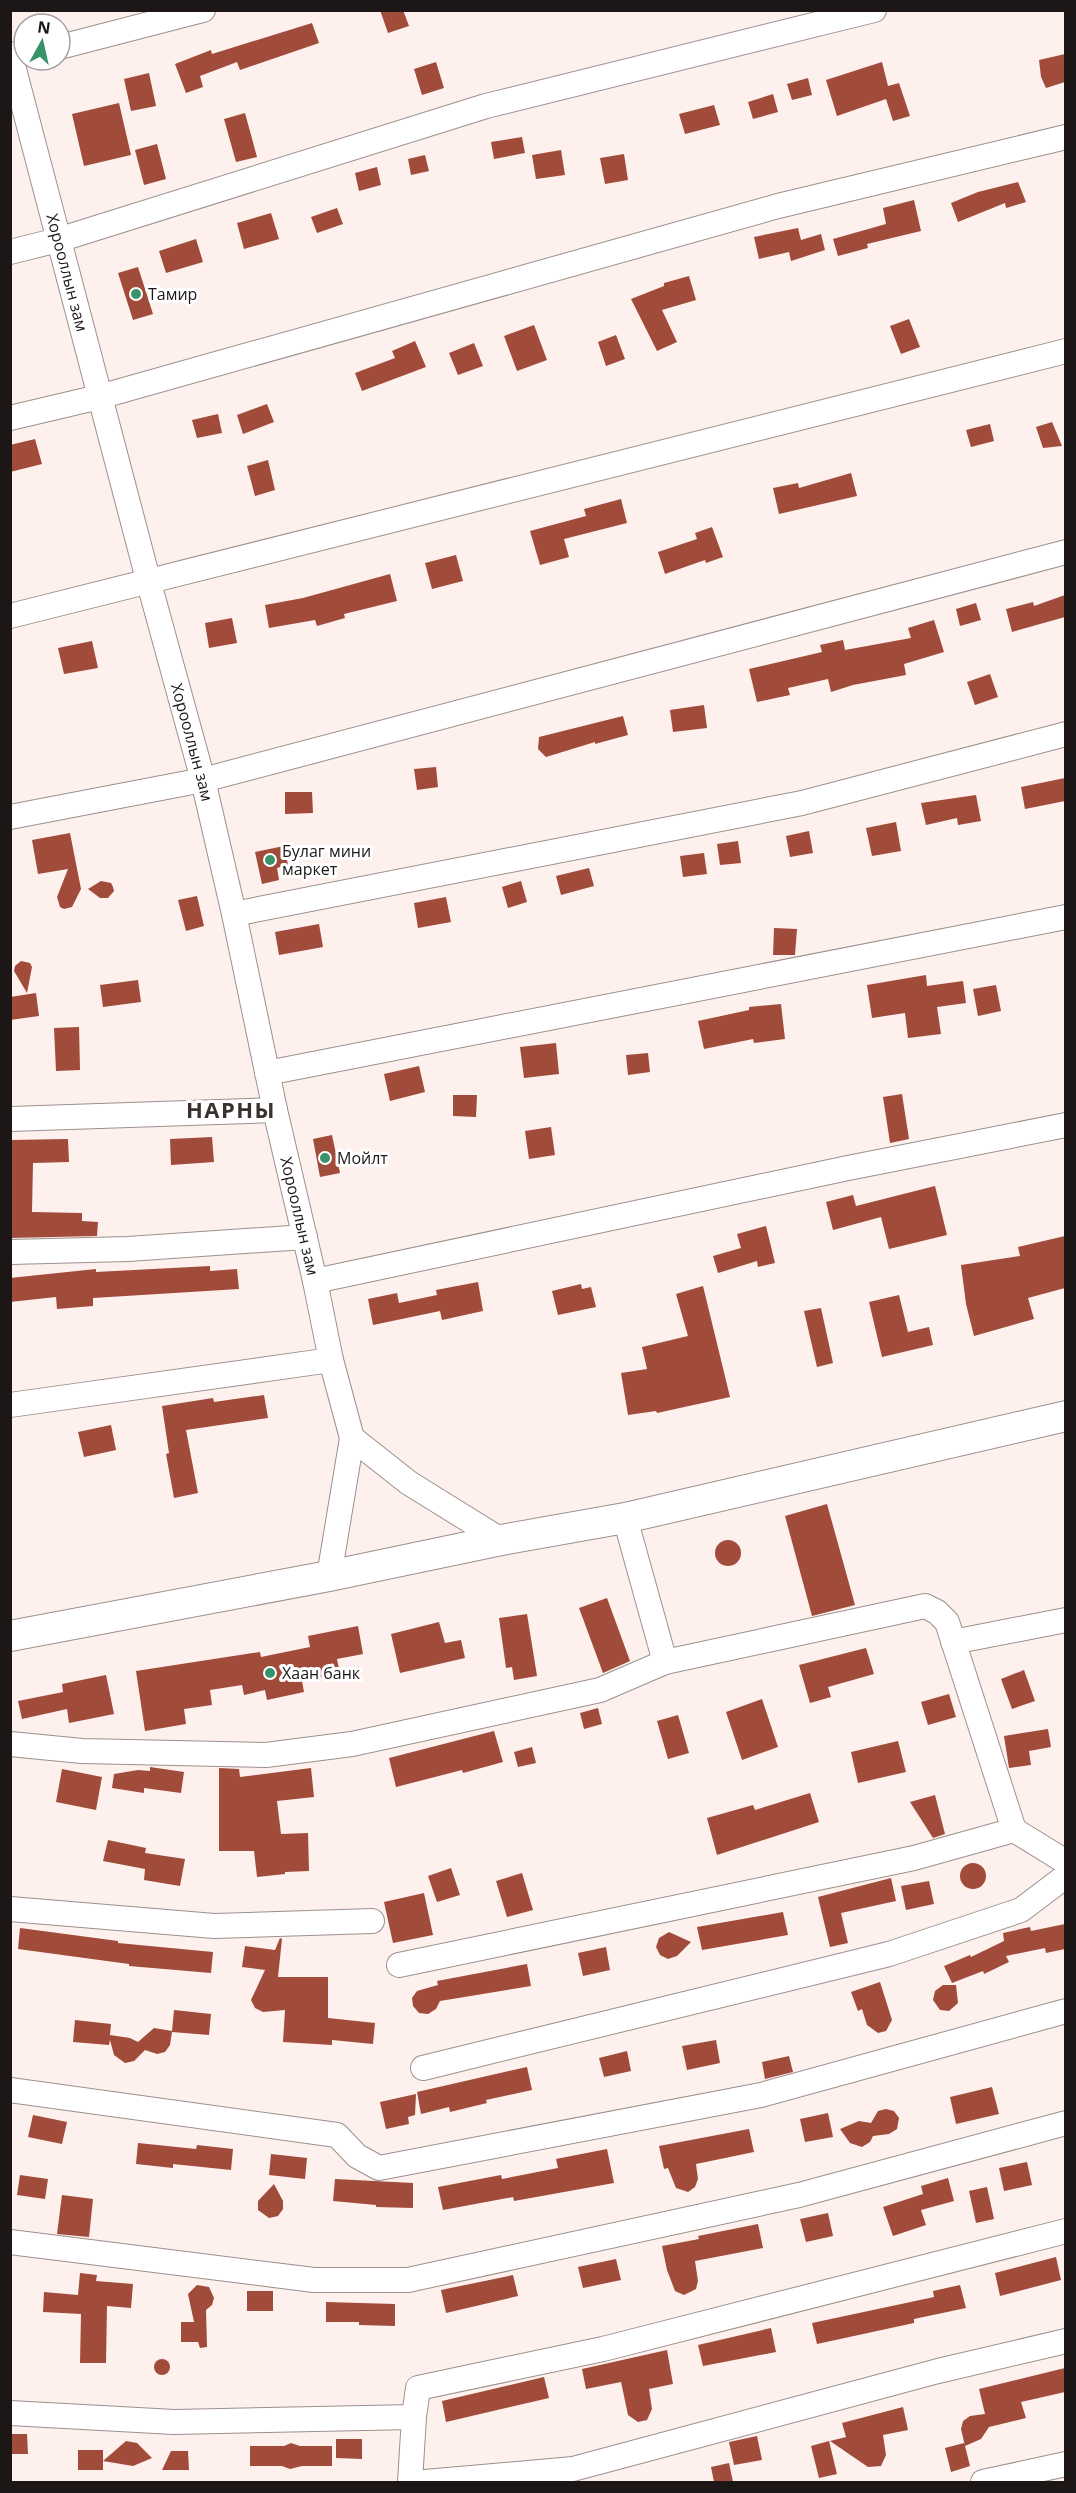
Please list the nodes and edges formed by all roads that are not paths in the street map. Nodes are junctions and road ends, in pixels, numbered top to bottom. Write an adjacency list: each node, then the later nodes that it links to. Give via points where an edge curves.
1 (203, 10): 3 (street)
2 (874, 10): 6 (street, via 486,106)
3 (72, 44)
4 (18, 72): 6 (street, Хорооллын зам)
5 (1065, 137): 9 (street, via 778,206)
6 (58, 240): 7 (street); 9 (street, Хорооллын зам)
7 (10, 252)
8 (1065, 351): 12 (street)
9 (99, 396): 10 (street); 12 (street, Хорооллын зам)
10 (10, 418)
11 (1065, 552): 15 (street)
12 (149, 583): 13 (street); 15 (street, Хорооллын зам)
13 (10, 616)
14 (1065, 734): 17 (street, via 802,803)
15 (203, 780): 16 (street); 17 (street, Хорооллын зам)
16 (10, 817)
17 (234, 914): 19 (street, Хорооллын зам)
18 (1065, 917): 19 (street)
19 (267, 1073): 20 (street, Хорооллын зам)
20 (275, 1110): 21 (street); 23 (street, Хорооллын зам)
21 (10, 1119)
22 (1065, 1125): 25 (street)
23 (305, 1237): 24 (street); 25 (street, Хорооллын зам)
24 (10, 1252)
25 (315, 1281): 26 (street, Хорооллын зам)
26 (331, 1360): 27 (street); 29 (street, Хорооллын зам)
27 (10, 1405)
28 (1065, 1416): 30 (main road)
29 (352, 1438): 31 (street, via 409,1483); 32 (street, Хорооллын зам)
30 (625, 1518): 31 (main road); 36 (street)
31 (501, 1540): 32 (main road)
32 (329, 1576): 34 (main road)
33 (1065, 1620): 35 (street)
34 (10, 1636)
35 (953, 1642): 36 (street, via 947,1622 925,1605); 38 (street)
36 (665, 1662): 37 (street, via 600,1690 352,1744 266,1755 82,1751)
37 (10, 1744)
38 (1014, 1830): 39 (street); 43 (street, via 914,1858)
39 (1065, 1862)
40 (1065, 1875): 45 (street, via 1021,1910 889,1954)
41 (10, 1909): 42 (street, via 214,1926)
42 (372, 1920)
43 (399, 1965)
44 (1065, 2011): 46 (street, via 761,2095 379,2168 357,2156 337,2135)
45 (423, 2068)
46 (10, 2090)
47 (1065, 2123): 49 (street, via 799,2195 408,2280 314,2280)
48 (1065, 2231): 52 (street, via 603,2349 418,2388)
49 (10, 2242)
50 (1065, 2341): 55 (street, via 573,2469)
51 (10, 2412): 52 (street, via 174,2422)
52 (414, 2417): 54 (street)
53 (1065, 2464): 56 (street)
54 (410, 2482)
55 (425, 2482)
56 (983, 2482)

